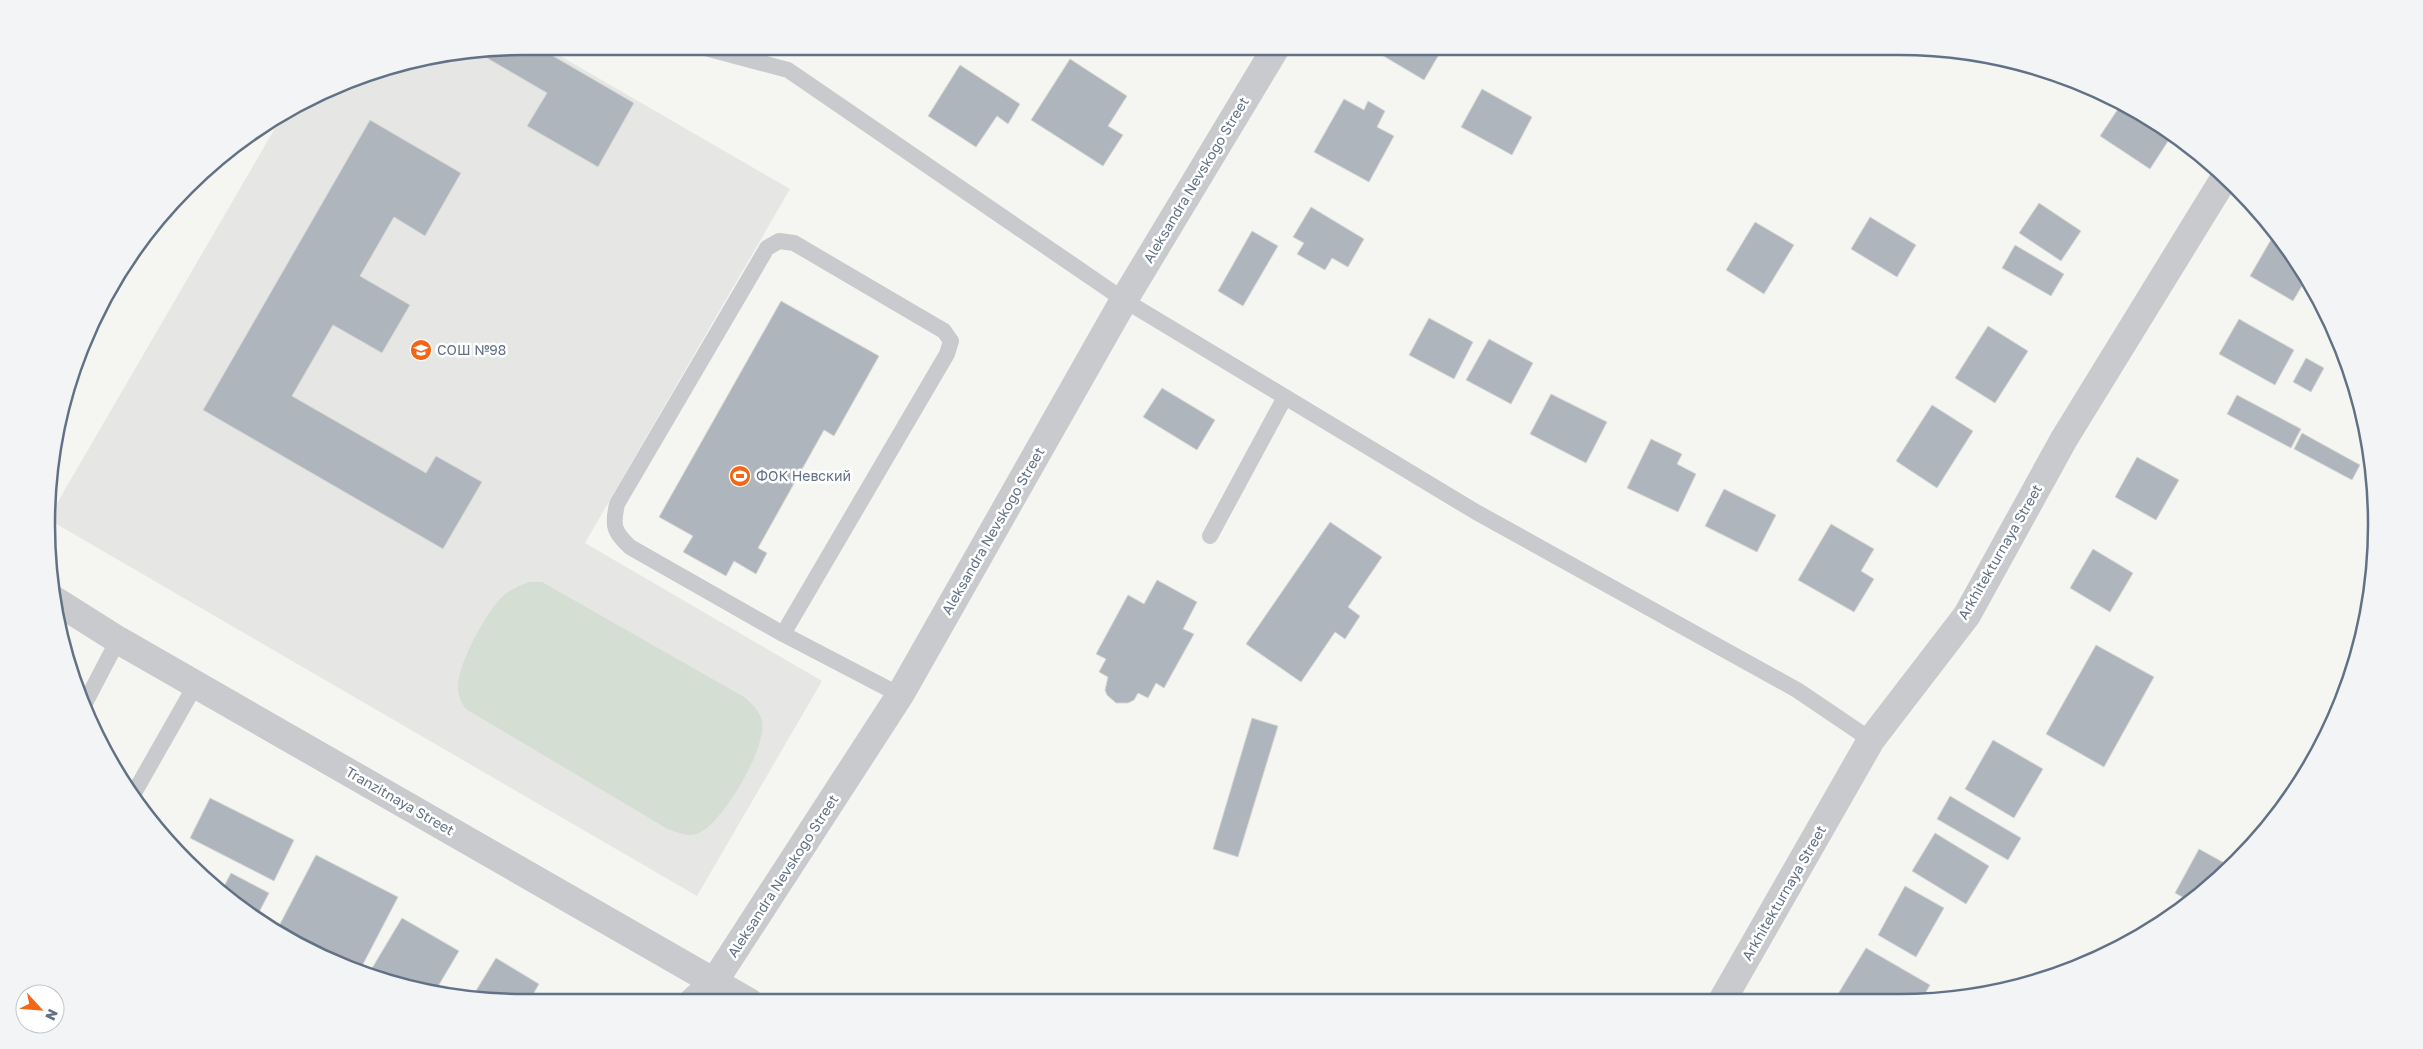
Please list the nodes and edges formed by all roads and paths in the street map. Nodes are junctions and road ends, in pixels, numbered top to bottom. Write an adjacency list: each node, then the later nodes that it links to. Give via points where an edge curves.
1 (732, 55): 4 (lane, via 788,70)
2 (1272, 55): 4 (street, Aleksandra Nevskogo Street)
3 (2221, 184): 13 (street, Arkhitekturnaya Street, via 2064,438 1967,615)
4 (1124, 300): 5 (lane); 11 (street, Aleksandra Nevskogo Street)
5 (1285, 397): 6 (lane); 13 (lane, via 1476,512 1797,690)
6 (1210, 536)
7 (62, 605): 9 (street, Tranzitnaya Street)
8 (783, 634): 8 (lane, via 630,547 617,535 613,520 617,504 767,248 779,241 794,243 944,331 951,341 948,354); 11 (lane)
9 (118, 640): 10 (street, Tranzitnaya Street); 12 (lane)
10 (196, 684): 14 (lane); 15 (street, Tranzitnaya Street)
11 (900, 695): 15 (street, Aleksandra Nevskogo Street)
12 (88, 697)
13 (1871, 740): 18 (street, Arkhitekturnaya Street)
14 (137, 789)
15 (714, 982): 16 (street, Aleksandra Nevskogo Street); 17 (street, Tranzitnaya Street)
16 (701, 994)
17 (735, 994)
18 (1726, 994)

